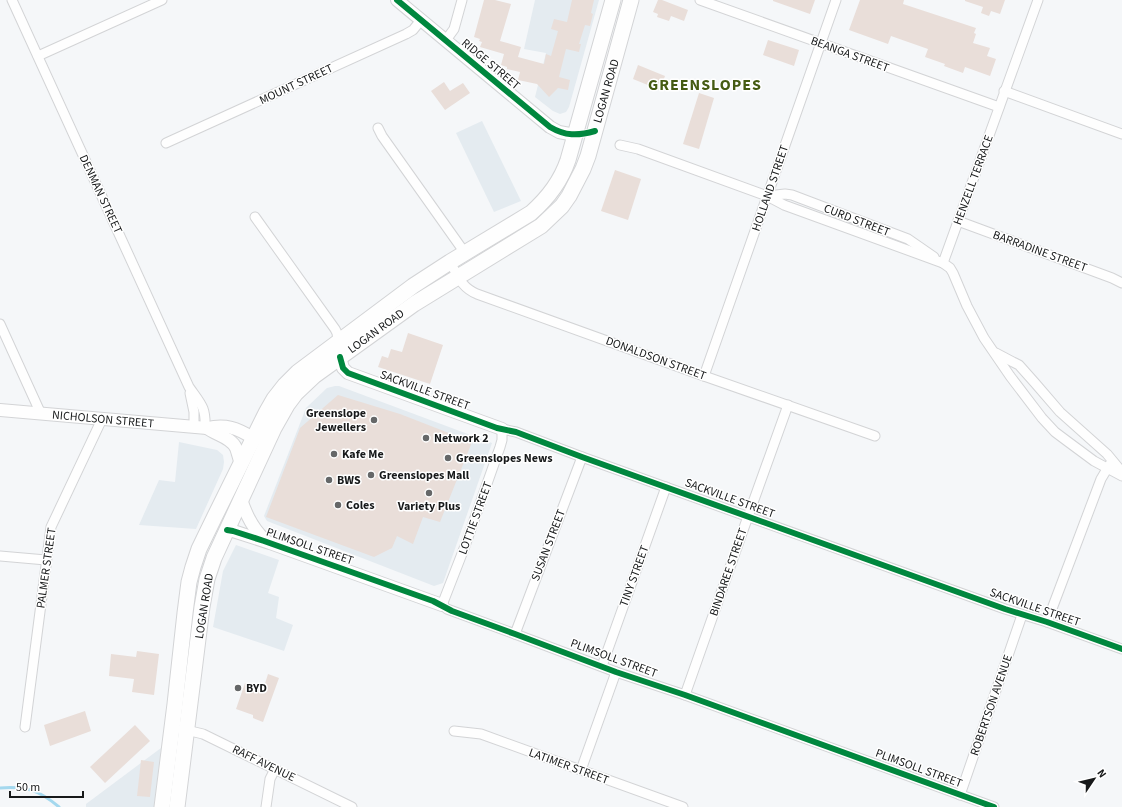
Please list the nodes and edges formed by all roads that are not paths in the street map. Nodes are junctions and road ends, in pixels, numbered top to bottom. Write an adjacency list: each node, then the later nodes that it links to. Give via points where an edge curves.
1 (12, 0): 13 (street, DENMAN STREET)
2 (162, 0): 13 (street)
3 (397, 0): 10 (street, RIDGE STREET)
4 (462, 0): 11 (street, via 454,29)
5 (614, 0): 19 (main road, LOGAN ROAD)
6 (631, 0): 17 (main road, LOGAN ROAD)
7 (700, 0): 12 (street, BEANGA STREET)
8 (836, 0): 12 (street, HOLLAND STREET)
9 (1038, 0): 14 (street, HENZELL TERRACE)
10 (421, 20): 11 (street, RIDGE STREET); 20 (street, MOUNT STREET, via 406,34)
11 (446, 40): 19 (street, RIDGE STREET, via 550,127 559,132)
12 (821, 44): 15 (street, BEANGA STREET); 22 (street, HOLLAND STREET)
13 (38, 56): 42 (street, DENMAN STREET, via 189,387 204,410)
14 (1004, 91): 15 (street, HENZELL TERRACE); 18 (street)
15 (999, 107): 24 (street, HENZELL TERRACE)
16 (378, 128): 25 (street)
17 (595, 131): 19 (main road); 28 (main road, LOGAN ROAD, via 583,169 562,206 541,226)
18 (1122, 134)
19 (575, 135): 25 (main road, LOGAN ROAD, via 563,173 544,201 525,217)
20 (166, 143)
21 (620, 145): 22 (street, CURD STREET, via 638,149)
22 (768, 196): 27 (street, CURD STREET, via 792,195 908,239); 37 (street, HOLLAND STREET)
23 (255, 217): 32 (street, via 335,329)
24 (958, 221): 27 (street, HENZELL TERRACE); 30 (street, BARRADINE STREET, via 1112,278)
25 (465, 253): 26 (main road, LOGAN ROAD); 28 (main road)
26 (450, 262): 29 (street, DONALDSON STREET); 32 (main road, LOGAN ROAD)
27 (942, 263): 33 (street, via 953,273 978,328)
28 (474, 267): 29 (main road, LOGAN ROAD)
29 (458, 276): 34 (main road, LOGAN ROAD); 37 (street, DONALDSON STREET, via 467,289 476,294)
30 (1122, 284)
31 (0, 324): 40 (street)
32 (338, 341): 34 (main road); 45 (main road, LOGAN ROAD, via 285,385 270,406)
33 (993, 351): 35 (street); 36 (street)
34 (340, 357): 43 (street, SACKVILLE STREET, via 343,368 348,373); 45 (main road, LOGAN ROAD, via 296,393)
35 (1008, 359): 36 (street); 47 (street, via 1019,366 1060,412)
36 (1004, 368): 49 (street, via 1055,432)
37 (704, 376): 38 (street, DONALDSON STREET)
38 (788, 405): 44 (street, DONALDSON STREET); 54 (street, BINDAREE STREET)
39 (0, 410): 40 (street, NICHOLSON STREET)
40 (41, 414): 41 (street, NICHOLSON STREET)
41 (102, 419): 42 (street, NICHOLSON STREET); 58 (street, PALMER STREET, via 52,523)
42 (202, 428): 45 (street, NICHOLSON STREET, via 225,426 240,430); 48 (street, NICHOLSON STREET, via 228,439 236,447)
43 (502, 429): 46 (street, SACKVILLE STREET); 60 (street, LOTTIE STREET, via 498,454)
44 (875, 436)
45 (259, 442): 48 (main road, LOGAN ROAD); 53 (main road, LOGAN ROAD)
46 (582, 457): 52 (street, SACKVILLE STREET); 63 (street, SUSAN STREET)
47 (1113, 460): 49 (street); 50 (street)
48 (241, 464): 59 (main road, LOGAN ROAD)
49 (1107, 468): 51 (street); 62 (street, via 1100,480)
50 (1122, 472)
51 (1122, 476)
52 (666, 487): 54 (street, SACKVILLE STREET); 65 (street, TINY STREET)
53 (241, 499): 55 (main road, LOGAN ROAD); 56 (street, via 252,526)
54 (748, 516): 61 (street, SACKVILLE STREET); 67 (street, BINDAREE STREET)
55 (227, 530): 56 (street, PLIMSOLL STREET); 59 (main road, via 217,534); 69 (main road, LOGAN ROAD, via 204,591)
56 (270, 543): 60 (street, PLIMSOLL STREET)
57 (0, 556): 58 (street)
58 (46, 560): 68 (street, PALMER STREET)
59 (192, 568): 69 (main road, LOGAN ROAD, via 185,613)
60 (442, 605): 63 (street, PLIMSOLL STREET)
61 (1022, 615): 62 (street, SACKVILLE STREET); 73 (street, ROBERTSON AVENUE)
62 (1047, 622): 64 (street, SACKVILLE STREET)
63 (515, 634): 65 (street, PLIMSOLL STREET)
64 (1122, 649)
65 (602, 666): 66 (street, PLIMSOLL STREET)
66 (616, 672): 67 (street, PLIMSOLL STREET); 72 (street)
67 (685, 695): 73 (street, PLIMSOLL STREET)
68 (25, 727)
69 (180, 728): 71 (street, RAFF AVENUE, via 203,734); 74 (main road, LOGAN ROAD); 75 (main road, LOGAN ROAD)
70 (454, 731): 72 (street, LATIMER STREET, via 479,733)
71 (275, 769): 76 (street, via 270,779); 77 (street, RAFF AVENUE)
72 (581, 770): 78 (street, LATIMER STREET)
73 (960, 794): 79 (street, PLIMSOLL STREET)
74 (162, 807)
75 (177, 807)
76 (266, 807)
77 (352, 807)
78 (683, 807)
79 (994, 807)

